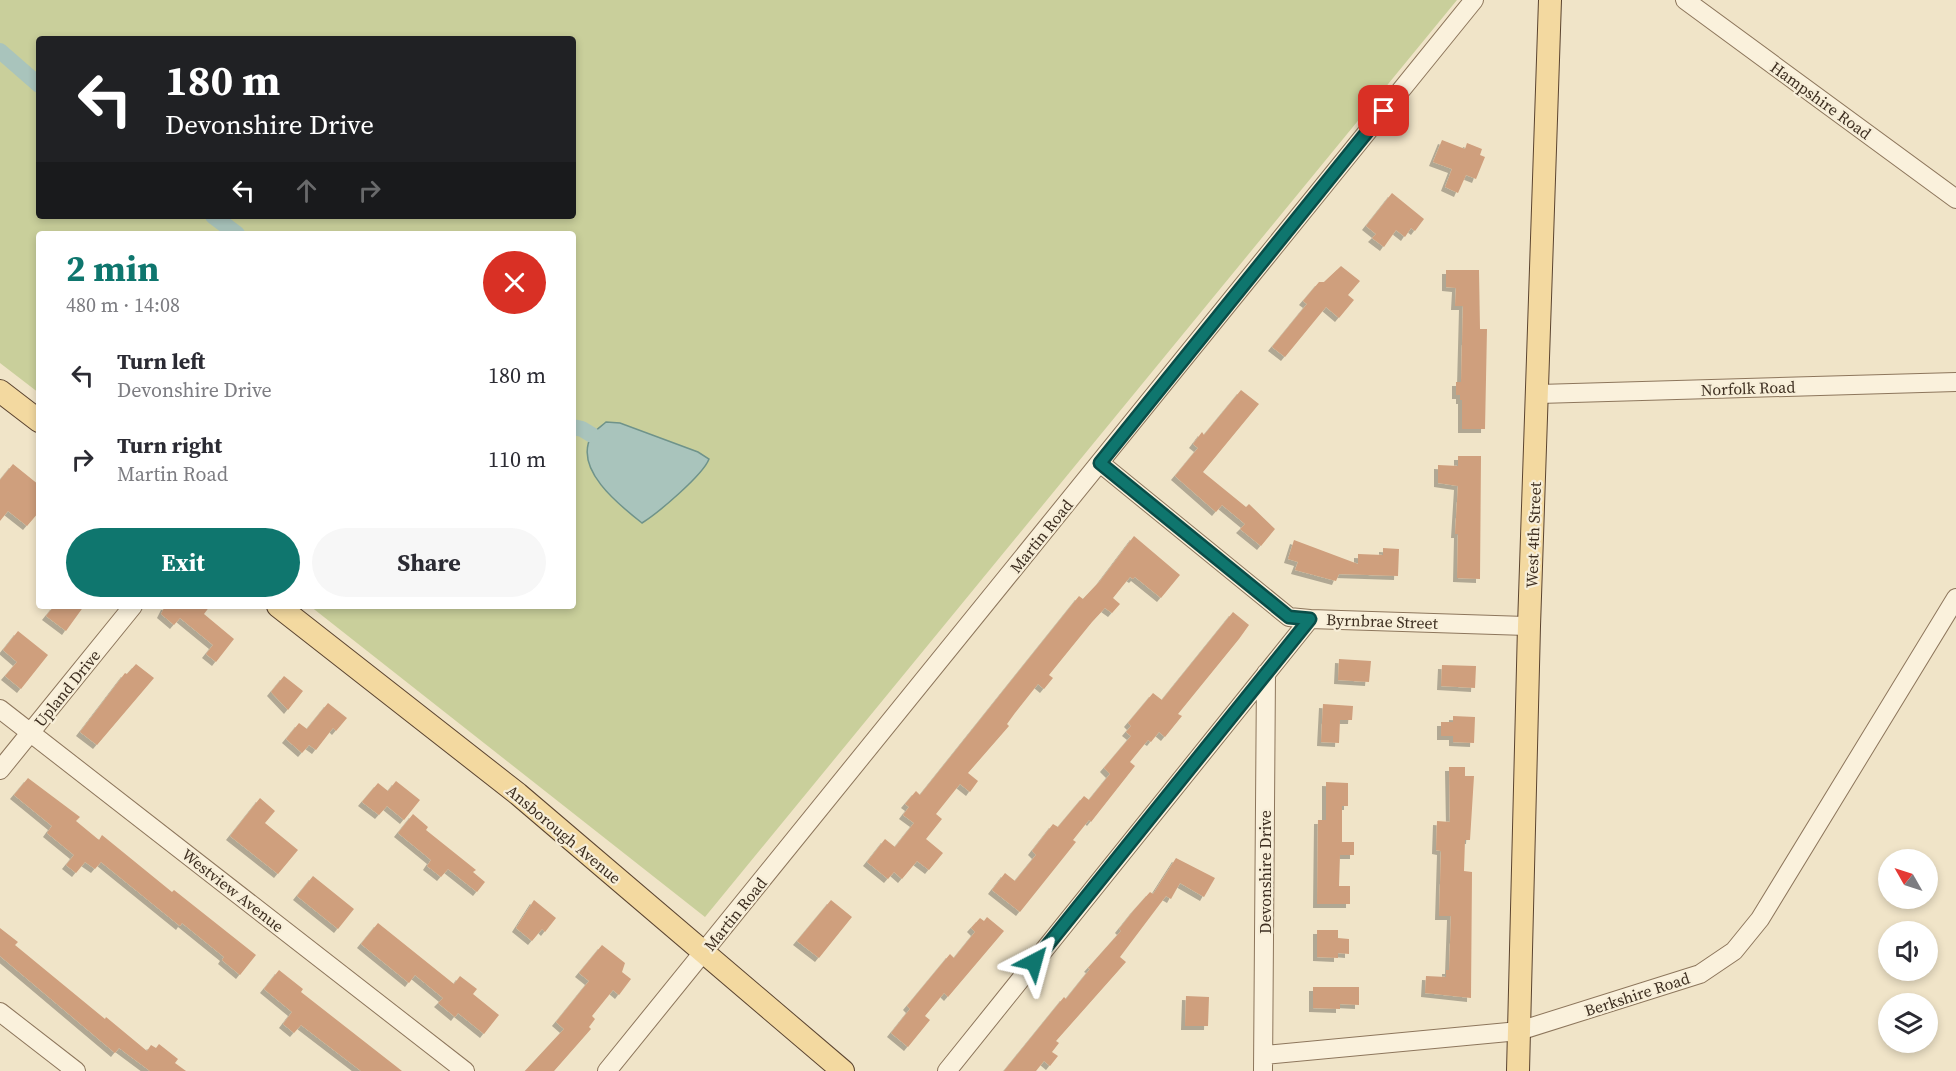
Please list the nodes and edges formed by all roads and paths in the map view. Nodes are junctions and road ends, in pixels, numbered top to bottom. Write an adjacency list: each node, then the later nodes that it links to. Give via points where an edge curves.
1 (1474, 0): 9 (street, Martin Road)
2 (1550, 0): 7 (main road, West 4th Street)
3 (1685, 0): 4 (street, Hampshire Road)
4 (1956, 199)
5 (1956, 382): 7 (street, Norfolk Road)
6 (0, 391): 8 (main road)
7 (1539, 394): 14 (main road, West 4th Street)
8 (36, 419)
9 (1100, 463): 13 (street, via 1289,617); 19 (street, Martin Road)
10 (1956, 598): 21 (street, Berkshire Road, via 1760,919 1734,951 1681,982)
11 (131, 609): 17 (street, Upland Drive)
12 (282, 609): 19 (main road, Ansborough Avenue, via 518,794)
13 (1310, 619): 14 (street, Byrnbrae Street); 15 (street, Byrnbrae Street)
14 (1529, 626): 21 (main road, West 4th Street)
15 (1266, 672): 22 (street, Devonshire Drive); 27 (street, Byrnbrae Street)
16 (0, 709): 17 (street, Westview Avenue)
17 (30, 733): 18 (street, Upland Drive); 24 (street, Westview Avenue)
18 (0, 770)
19 (704, 952): 25 (street, Martin Road); 26 (main road, Ansborough Avenue)
20 (0, 1012): 23 (street)
21 (1519, 1031): 22 (street, Berkshire Road); 28 (main road, West 4th Street)
22 (1264, 1063)
23 (76, 1071)
24 (465, 1071)
25 (607, 1071)
26 (843, 1071)
27 (947, 1071)
28 (1518, 1071)

